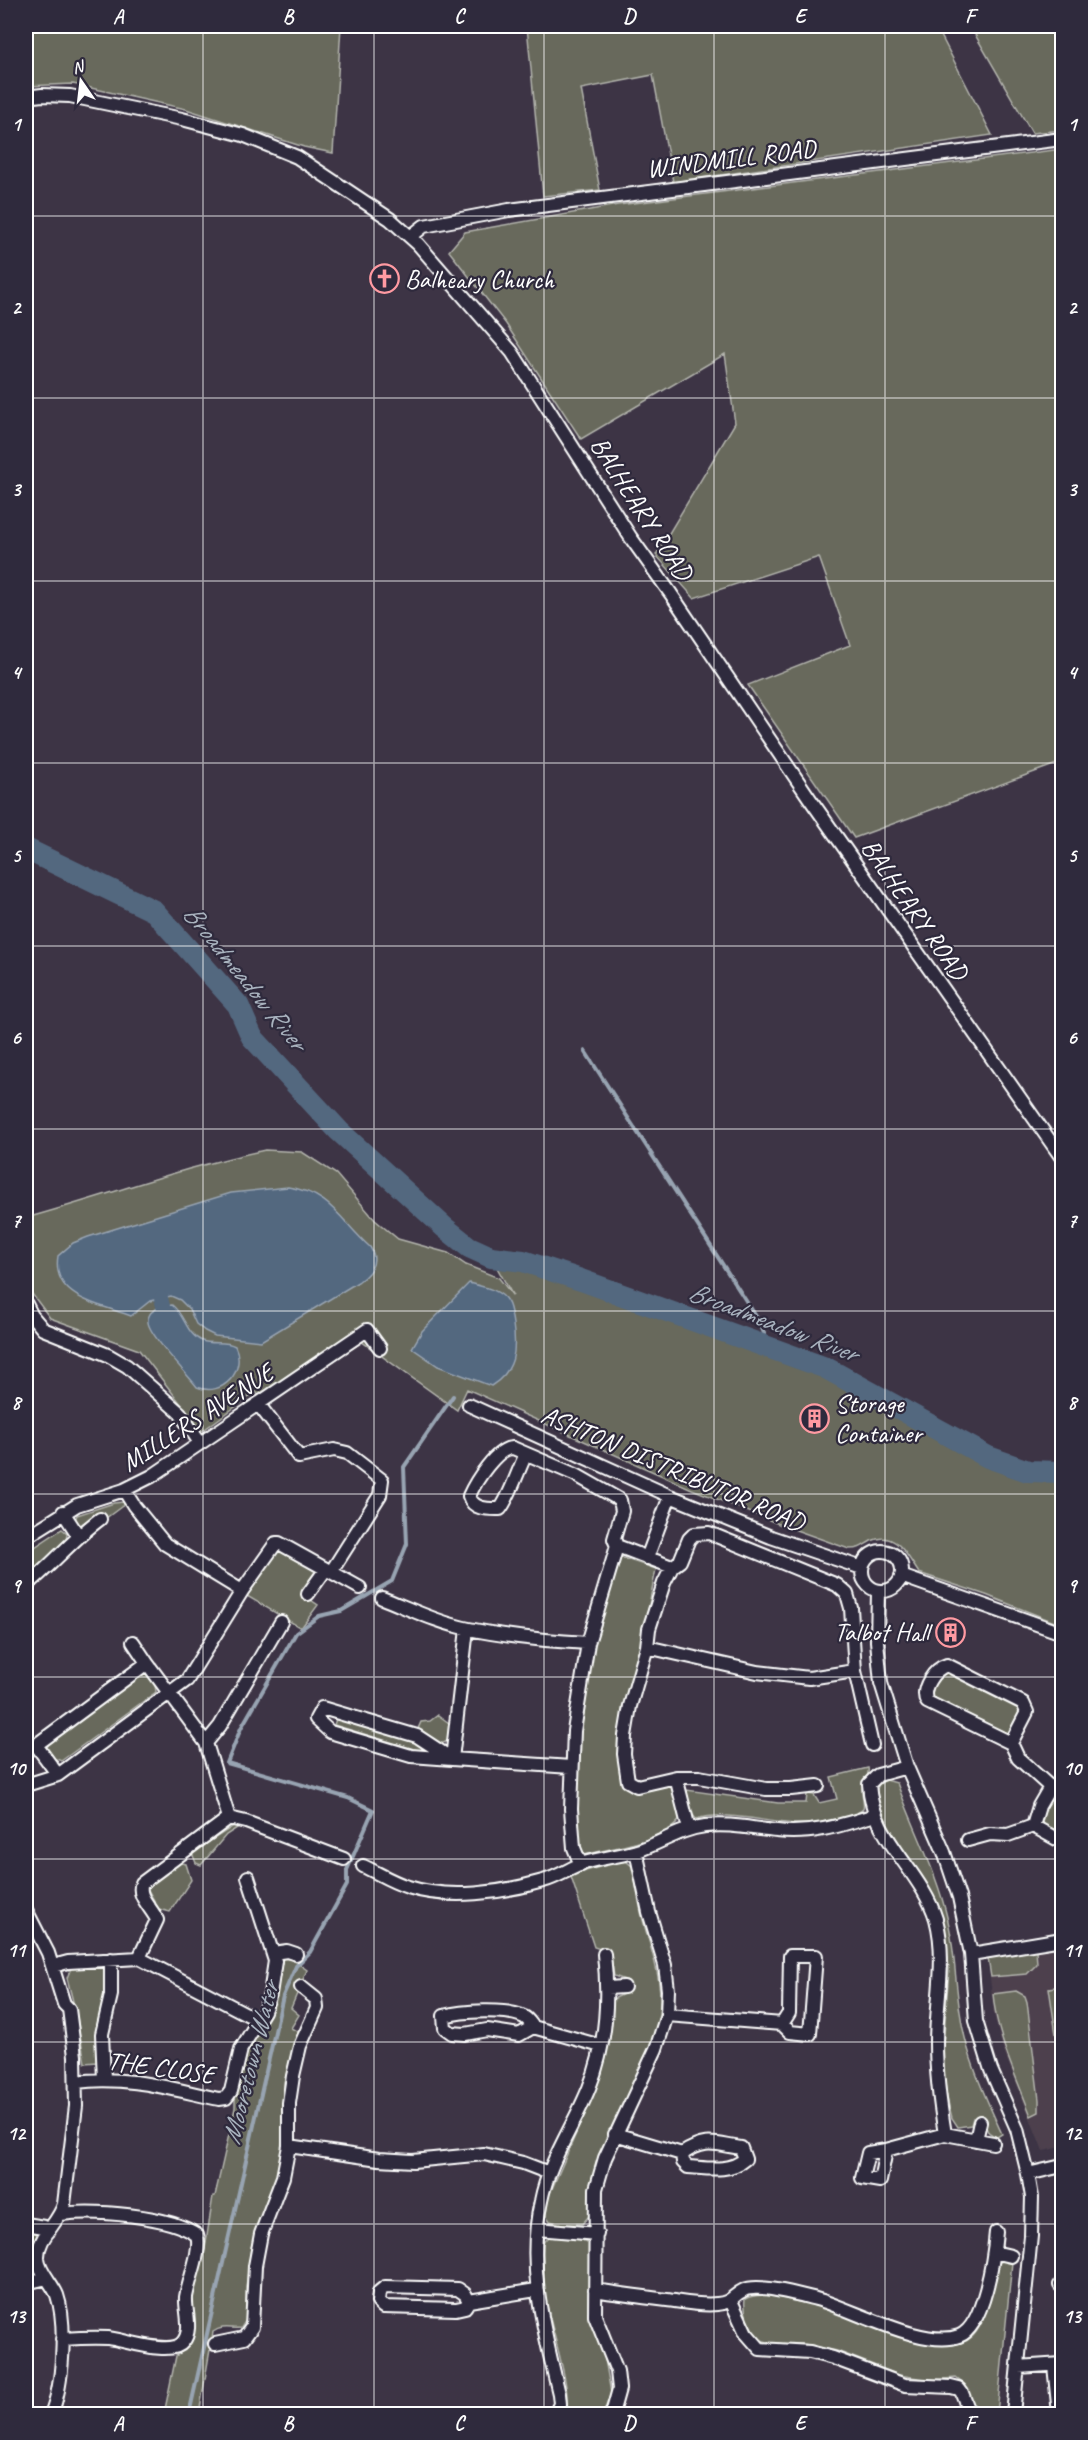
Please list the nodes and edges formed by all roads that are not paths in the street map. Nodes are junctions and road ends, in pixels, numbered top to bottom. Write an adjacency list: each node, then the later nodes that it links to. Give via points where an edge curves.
1 (26, 97): 3 (street, BALHEARY ROAD, via 70,96 243,135 297,158 390,219)
2 (1062, 139): 3 (street, WINDMILL ROAD, via 509,210 424,226)
3 (410, 237): 4 (street, BALHEARY ROAD, via 513,352 631,538)
4 (1062, 1158)
5 (26, 1304): 9 (street, via 43,1329 127,1366 180,1413)
6 (380, 1348): 7 (street, MILLERS AVENUE, via 367,1330)
7 (259, 1404): 9 (street, MILLERS AVENUE); 21 (street, via 299,1457 334,1450 347,1453 382,1480 380,1495)
8 (469, 1404): 12 (street, ASHTON DISTRIBUTOR ROAD)
9 (200, 1443): 11 (street, MILLERS AVENUE)
10 (526, 1454): 10 (street, via 500,1509 472,1504 472,1489 500,1451 507,1447); 17 (street, via 576,1475 620,1500 622,1511 614,1539)
11 (124, 1490): 13 (street, MILLERS AVENUE); 25 (street, via 165,1544)
12 (670, 1496): 18 (street); 20 (street, ASHTON DISTRIBUTOR ROAD, via 771,1538)
13 (63, 1512): 15 (street); 16 (street, MILLERS AVENUE)
14 (100, 1519): 15 (street)
15 (78, 1535): 23 (street)
16 (26, 1537)
17 (617, 1546): 18 (street); 33 (street)
18 (647, 1558): 19 (street)
19 (672, 1568): 34 (street, via 657,1603); 36 (street, via 680,1561 689,1539 700,1532 837,1585 847,1594 851,1608)
20 (862, 1568): 22 (street, via 873,1553 886,1552 897,1558); 26 (street, via 867,1585)
21 (329, 1570): 24 (street); 25 (street, via 276,1543); 27 (street)
22 (901, 1576): 26 (street, via 890,1590); 31 (street)
23 (26, 1586)
24 (360, 1588)
25 (242, 1591): 37 (street, via 192,1674)
26 (878, 1591): 43 (street, via 881,1683)
27 (308, 1594)
28 (382, 1598): 30 (street)
29 (282, 1622): 38 (street)
30 (468, 1629): 33 (street); 41 (street)
31 (1062, 1633)
32 (133, 1642): 35 (street)
33 (588, 1642): 42 (street)
34 (647, 1647): 36 (street, via 757,1672 809,1678); 45 (street, via 630,1706 624,1754 626,1776 637,1785)
35 (147, 1663): 37 (street); 44 (street, via 36,1745)
36 (855, 1671): 40 (street)
37 (170, 1693): 38 (street); 44 (street)
38 (206, 1743): 51 (street)
39 (1011, 1743): 39 (street, via 1027,1712 1023,1702 947,1665 938,1668 925,1694 927,1702); 48 (street, via 1018,1758)
40 (872, 1745)
41 (452, 1759): 41 (street, via 411,1756 330,1731 316,1719 322,1708 338,1711 417,1736); 42 (street)
42 (571, 1767): 58 (street, via 574,1848)
43 (908, 1767): 50 (street, via 878,1775 869,1784); 67 (street, via 944,1852)
44 (58, 1775): 46 (street)
45 (676, 1777): 47 (street, via 715,1778 766,1789); 53 (street)
46 (26, 1785)
47 (818, 1786)
48 (1050, 1787): 49 (street); 52 (street)
49 (1062, 1790)
50 (875, 1815): 53 (street, via 813,1832 739,1825); 83 (street, via 936,1919 941,1956 937,2070)
51 (229, 1818): 57 (street); 68 (street, via 142,1883 141,1894 157,1920)
52 (1033, 1826): 54 (street, via 1008,1835 990,1834); 55 (street)
53 (688, 1828): 56 (street)
54 (968, 1840)
55 (1062, 1842)
56 (636, 1851): 58 (street); 74 (street, via 665,1965)
57 (344, 1859)
58 (580, 1865): 59 (street, via 544,1881 512,1889 455,1893 409,1887)
59 (363, 1866)
60 (248, 1877): 64 (street, THE CLOSE)
61 (26, 1910): 62 (street)
62 (30, 1928): 70 (street)
63 (1062, 1939): 67 (street)
64 (273, 1953): 65 (street, via 280,1950); 75 (street, THE CLOSE, via 270,1994)
65 (296, 1954)
66 (604, 1954): 72 (street)
67 (971, 1954): 91 (street, via 976,2021 991,2070 1017,2129)
68 (139, 1958): 69 (street); 75 (street)
69 (111, 1959): 70 (street); 79 (street, via 111,1995 102,2034)
70 (53, 1966): 80 (street, via 71,2018)
71 (301, 1987): 86 (street, via 316,1999 317,2008 300,2046 293,2076)
72 (608, 1988): 73 (street); 78 (street)
73 (624, 1988)
74 (667, 2015): 76 (street); 82 (street, via 656,2049)
75 (258, 2020): 79 (street, THE CLOSE, via 241,2049 226,2098 219,2100 133,2081)
76 (782, 2024): 76 (street, via 790,2032 810,2034 816,1956 790,1956 789,2013)
77 (533, 2027): 77 (street, via 519,2035 487,2030 465,2034 452,2033 443,2022 444,2016 457,2013 514,2013 527,2018); 78 (street)
78 (600, 2046): 90 (street, via 588,2090)
79 (104, 2079): 80 (street, THE CLOSE)
80 (76, 2082): 92 (street, via 75,2131)
81 (980, 2122): 84 (street)
82 (615, 2134): 88 (street); 97 (street, via 597,2189)
83 (945, 2134): 84 (street); 87 (street)
84 (976, 2140): 85 (street)
85 (993, 2143)
86 (289, 2146): 90 (street, via 402,2160 484,2154); 107 (street, via 283,2177 261,2234 252,2327 244,2338)
87 (886, 2150)
88 (682, 2154)
89 (1062, 2166): 91 (street)
90 (549, 2173): 94 (street)
91 (1028, 2174): 109 (street, via 1031,2236)
92 (61, 2214): 95 (street); 106 (street, via 106,2213 161,2222 192,2231 199,2246 190,2273 187,2336 183,2344 177,2348 152,2347 111,2338)
93 (26, 2224): 95 (street, via 44,2227)
94 (537, 2229): 97 (street); 102 (street)
95 (48, 2232): 100 (street, via 38,2258)
96 (996, 2232): 98 (street)
97 (597, 2234): 103 (street)
98 (994, 2252): 99 (street); 105 (street, via 973,2325 959,2336 918,2336 825,2302 753,2287 742,2290)
99 (1011, 2256)
100 (47, 2278): 101 (street); 106 (street, via 58,2298)
101 (26, 2283)
102 (536, 2290): 104 (street); 112 (street, via 559,2394)
103 (595, 2290): 105 (street, via 701,2305); 113 (street, via 595,2316 618,2371 620,2389)
104 (469, 2301): 104 (street, via 465,2307 456,2309 383,2307 378,2302 379,2292 385,2287 458,2289)
105 (731, 2301): 114 (street, via 746,2333 760,2349 810,2352 905,2385 958,2389)
106 (62, 2339): 111 (street, via 62,2367)
107 (215, 2344)
108 (1058, 2365): 109 (street); 110 (street)
109 (1018, 2367): 115 (street)
110 (1060, 2414)
111 (51, 2415)
112 (555, 2415)
113 (612, 2415)
114 (970, 2415)
115 (1013, 2415)

